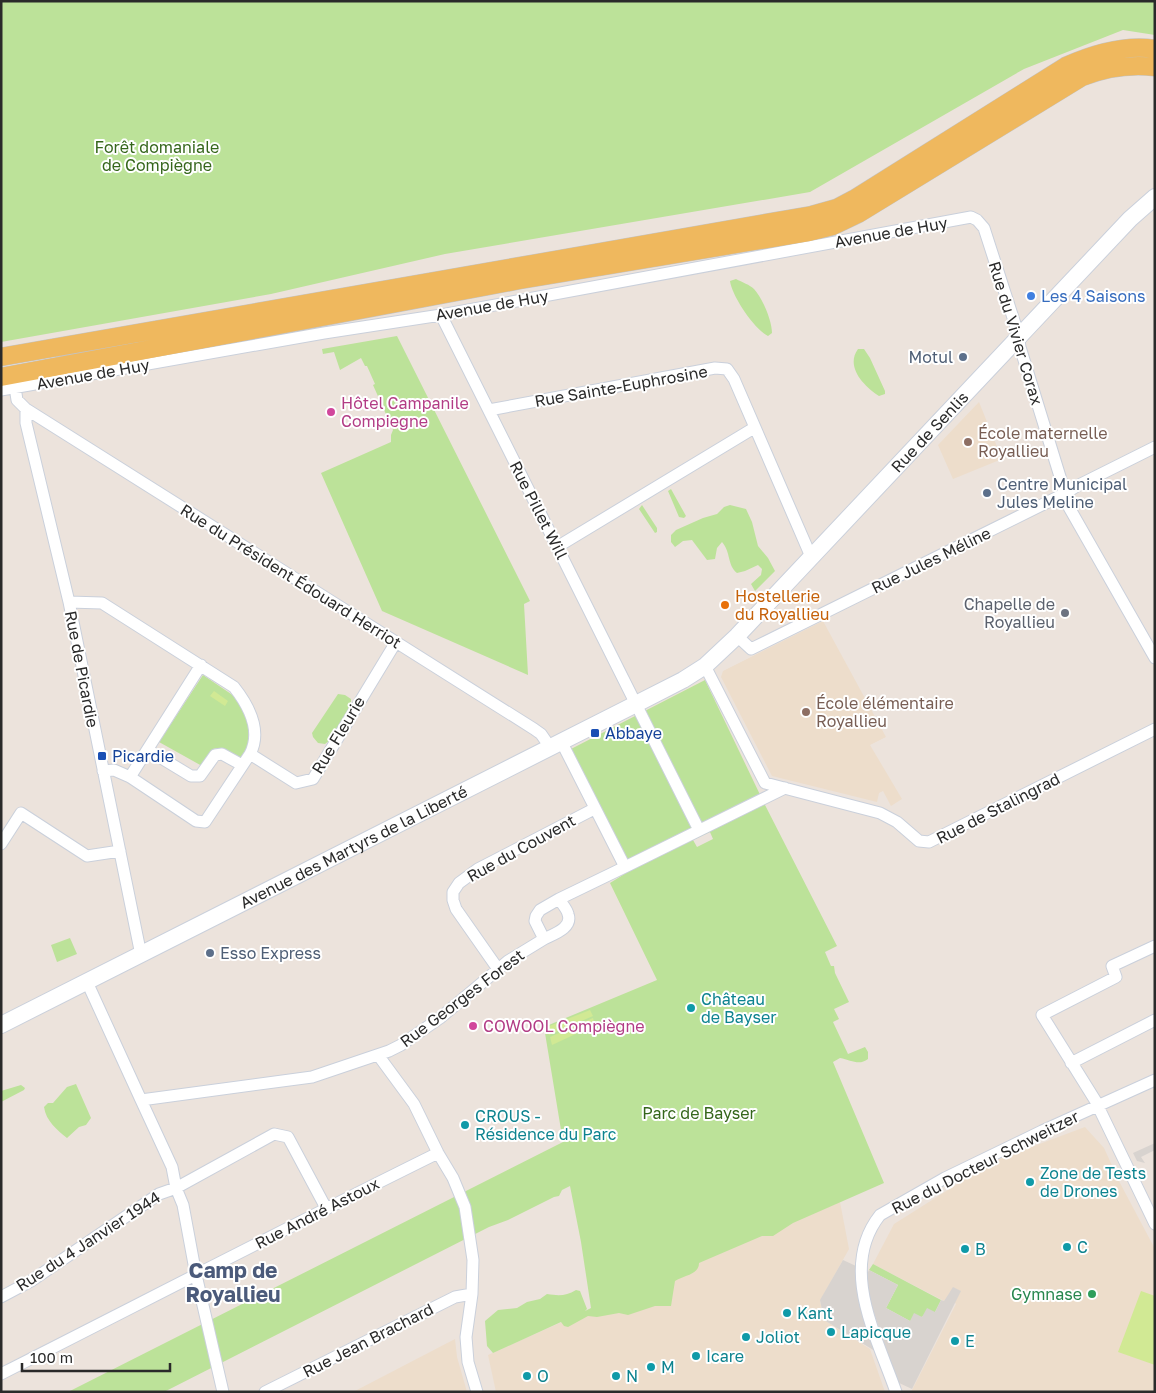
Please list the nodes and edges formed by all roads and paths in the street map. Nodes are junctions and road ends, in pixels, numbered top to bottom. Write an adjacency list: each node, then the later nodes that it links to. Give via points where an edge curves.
1 (1155, 49): 7 (main road, via 1106,51 1066,66 854,199 812,215)
2 (1155, 67): 8 (main road, via 1114,68 1082,77 858,214 833,226 520,280)
3 (1155, 197): 6 (street, Rue de Senlis, via 1130,219)
4 (981, 223): 5 (street, Avenue de Huy, via 971,218); 6 (street, Rue du Vivier Corax)
5 (441, 315): 8 (street, Avenue de Huy); 11 (street, Rue Pillet Will)
6 (1018, 339): 14 (street, Rue du Vivier Corax); 16 (street, Rue de Senlis)
7 (1, 357)
8 (8, 382): 9 (street, Avenue de Huy); 10 (street, Rue de Picardie)
9 (1, 390)
10 (26, 409): 17 (street, Rue de Picardie, via 26,423); 19 (street, Rue du Président Édouard Herriot)
11 (489, 410): 12 (street, Rue Sainte-Euphrosine, via 722,368 730,373); 15 (street, Rue Pillet Will)
12 (754, 428): 15 (street); 16 (street, Rue Sainte-Euphrosine)
13 (1155, 447): 14 (street, Rue Jules Méline)
14 (1064, 494): 18 (street, Rue Jules Méline, via 751,650); 20 (street, Rue du Vivier Corax)
15 (557, 546): 23 (street, Rue Pillet Will)
16 (813, 557): 18 (street, Rue de Senlis)
17 (69, 602): 21 (street, via 102,603); 29 (street, Rue de Picardie)
18 (737, 636): 22 (street, Rue de Senlis)
19 (396, 642): 25 (street, Rue du Président Édouard Herriot); 27 (street, Rue Fleurie, via 312,779 296,783)
20 (1155, 658)
21 (201, 665): 26 (street); 27 (street, via 234,687 245,700 254,729 255,743)
22 (705, 666): 23 (street, Avenue des Martyrs de la Liberté); 31 (street, Rue de Stalingrad, via 764,783)
23 (636, 704): 25 (street, Avenue des Martyrs de la Liberté); 33 (street, Rue Pillet Will)
24 (1155, 729): 31 (street, Rue de Stalingrad, via 929,842 919,841 897,822 880,813)
25 (556, 744): 32 (street); 40 (street, Avenue des Martyrs de la Liberté)
26 (148, 750): 28 (street, via 191,776 200,776 215,755 222,754); 30 (street)
27 (250, 754): 28 (street)
28 (242, 765): 30 (street, via 204,822 196,821)
29 (103, 771): 30 (street, via 114,770); 35 (street, Rue de Picardie)
30 (130, 777)
31 (785, 788): 33 (street)
32 (594, 809): 36 (street); 41 (street, Rue du Couvent, via 478,869 459,883 453,892 456,909)
33 (699, 830): 36 (street)
34 (1, 844): 35 (street, via 21,813 87,856)
35 (120, 850): 40 (street, Rue de Picardie)
36 (624, 867): 37 (street)
37 (559, 899): 38 (street, via 536,916); 38 (street, Rue Georges Forest, via 569,914 569,921 564,928)
38 (544, 939): 41 (street, Rue Georges Forest)
39 (1155, 946): 46 (street, via 1112,966 1116,977 1042,1015)
40 (140, 955): 42 (street, Avenue des Martyrs de la Liberté)
41 (498, 969): 45 (street, Rue Georges Forest, via 440,1018 401,1045)
42 (87, 982): 44 (street, Avenue des Martyrs de la Liberté); 48 (street)
43 (1155, 1020): 46 (street)
44 (1, 1025)
45 (378, 1055): 48 (street, Rue Georges Forest, via 312,1077); 50 (street, via 414,1104)
46 (1071, 1063): 49 (street)
47 (1155, 1080): 49 (street, Rue du Docteur Schweitzer)
48 (141, 1100): 51 (street, via 172,1167)
49 (1097, 1106): 53 (street); 61 (street, Rue du Docteur Schweitzer, via 945,1178 880,1214 873,1223 862,1254 862,1289)
50 (438, 1153): 52 (street, Rue André Astoux); 55 (street, via 465,1207 473,1260)
51 (176, 1188): 52 (street, Rue du 4 Janvier 1944, via 274,1134 288,1137); 54 (street, via 183,1205); 56 (street, Rue du 4 Janvier 1944, via 159,1194 31,1281)
52 (326, 1208): 54 (street, Rue André Astoux)
53 (1155, 1224)
54 (196, 1275): 57 (street, Rue André Astoux); 58 (street)
55 (472, 1294): 59 (street, Rue Jean Brachard, via 455,1297); 60 (street, via 467,1345 468,1362)
56 (1, 1297)
57 (1, 1374)
58 (223, 1392)
59 (265, 1392)
60 (477, 1392)
61 (896, 1392)

